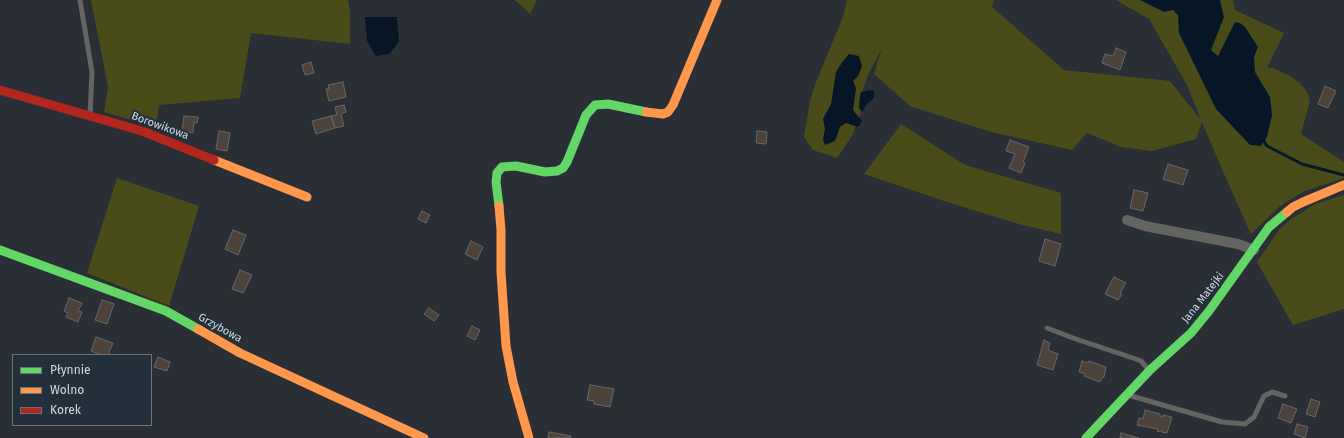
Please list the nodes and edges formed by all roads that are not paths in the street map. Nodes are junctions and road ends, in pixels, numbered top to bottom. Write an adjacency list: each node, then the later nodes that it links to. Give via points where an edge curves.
1 (80, 0): 4 (lane, via 92,72)
2 (717, 0): 15 (street, via 668,112 653,114 608,104 595,105 586,115 563,168 545,172 506,166 497,173 506,346)
3 (0, 90): 4 (street, Borowikowa)
4 (90, 116): 6 (street, Borowikowa, via 142,131)
5 (1344, 185): 9 (street, Jana Matejki, via 1293,207 1269,227)
6 (307, 197)
7 (1126, 220): 9 (street, via 1238,244)
8 (0, 250): 14 (street, Grzybowa, via 166,311 240,353)
9 (1254, 250): 11 (street, Jana Matejki, via 1196,328)
10 (1048, 328): 11 (lane, via 1141,361)
11 (1150, 370): 12 (street, Jana Matejki)
12 (1127, 395): 13 (lane, via 1222,422 1245,424 1254,417 1264,396 1272,392); 16 (street, Jana Matejki)
13 (1285, 396)
14 (424, 438)
15 (529, 438)
16 (1086, 438)

